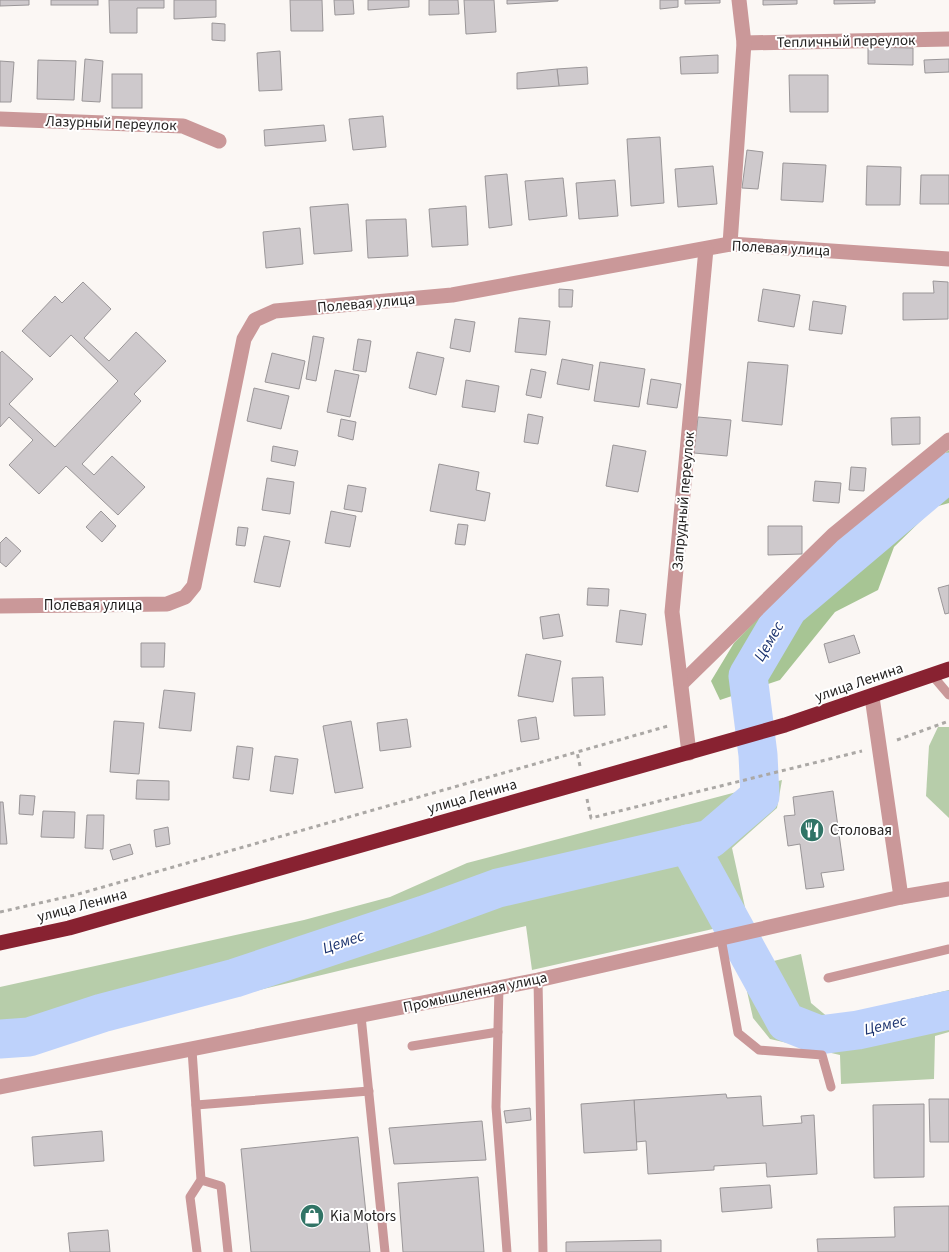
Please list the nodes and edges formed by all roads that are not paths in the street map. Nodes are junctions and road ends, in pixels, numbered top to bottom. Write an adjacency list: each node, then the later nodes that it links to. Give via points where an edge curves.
1 (739, 0): 3 (street)
2 (949, 39): 3 (street, Тепличный переулок)
3 (744, 43): 6 (street)
4 (0, 119): 5 (street, Лазурный переулок, via 183,126)
5 (219, 142)
6 (730, 244): 7 (street, Полевая улица); 8 (street, Полевая улица)
7 (706, 249): 10 (street, Полевая улица, via 452,295 275,311 255,320 244,339 194,586 185,597 168,604); 13 (street, Запрудный переулок, via 672,612)
8 (949, 259)
9 (949, 440): 13 (street, via 833,535)
10 (0, 606)
11 (949, 669): 12 (highway, улица Ленина)
12 (932, 675): 14 (lane); 15 (highway, улица Ленина)
13 (681, 684): 16 (street, Запрудный переулок)
14 (949, 695)
15 (872, 697): 16 (highway, улица Ленина); 18 (street)
16 (689, 753): 20 (highway, улица Ленина, via 69,928)
17 (949, 889): 18 (street, Промышленная улица)
18 (901, 897): 19 (street, Промышленная улица)
19 (722, 938): 23 (street, Промышленная улица); 30 (lane, via 738,1033 759,1050 822,1055)
20 (0, 943)
21 (949, 950): 22 (lane)
22 (828, 978)
23 (538, 980): 24 (street, Промышленная улица); 38 (lane)
24 (499, 988): 25 (street, Промышленная улица); 26 (lane)
25 (361, 1016): 28 (street, Промышленная улица); 31 (lane)
26 (498, 1032): 27 (lane); 37 (lane, via 496,1107)
27 (412, 1046)
28 (192, 1050): 29 (street, Промышленная улица); 32 (lane)
29 (0, 1087)
30 (831, 1087)
31 (369, 1091): 32 (lane); 36 (lane)
32 (196, 1105): 33 (lane)
33 (201, 1180): 34 (lane, via 190,1198); 35 (lane, via 221,1186)
34 (197, 1252)
35 (228, 1252)
36 (385, 1252)
37 (507, 1252)
38 (544, 1252)

